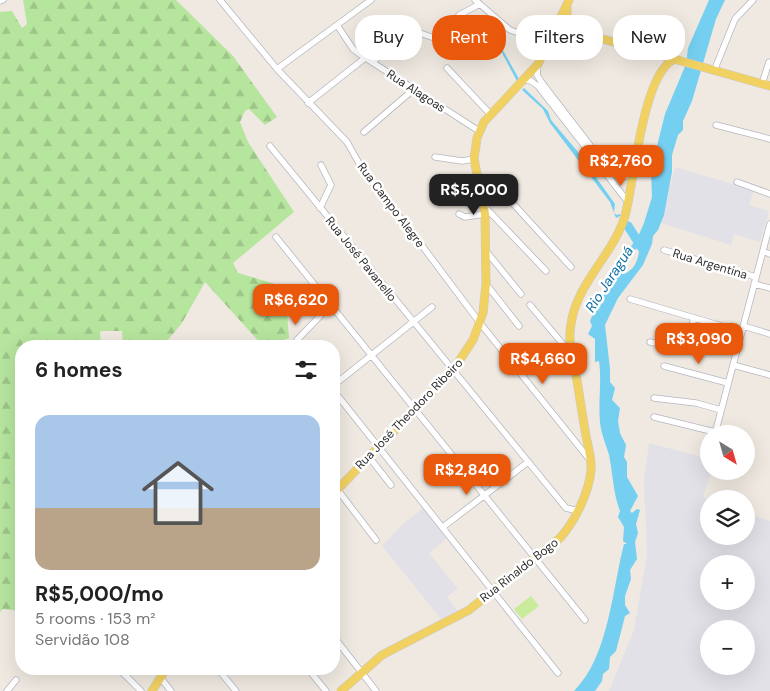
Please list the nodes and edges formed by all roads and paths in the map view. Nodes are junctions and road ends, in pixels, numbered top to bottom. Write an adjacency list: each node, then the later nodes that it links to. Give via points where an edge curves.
1 (220, 0): 22 (street, Rua Campo Alegre)
2 (371, 0): 8 (street)
3 (752, 0): 24 (street, via 735,19)
4 (477, 2): 9 (street); 10 (street, via 459,15 446,42)
5 (568, 2): 6 (main road, Rua José Theodoro Ribeiro); 7 (main road)
6 (561, 15)
7 (567, 15)
8 (337, 25): 11 (street, Rua Alagoas); 22 (street)
9 (516, 32)
10 (422, 33)
11 (355, 50)
12 (363, 60): 28 (street)
13 (369, 60): 18 (street, Rua Alagoas)
14 (375, 60): 18 (street)
15 (540, 60): 20 (main road, Rua José Theodoro Ribeiro)
16 (657, 60): 23 (main road)
17 (676, 60): 23 (main road); 24 (main road)
18 (372, 62): 27 (street, Rua Alagoas)
19 (769, 62): 26 (street)
20 (538, 64): 25 (main road, Rua José Theodoro Ribeiro); 38 (street, via 537,75 542,83 612,174 624,177)
21 (447, 68): 29 (street)
22 (277, 69): 28 (street, Rua Campo Alegre)
23 (661, 70): 38 (main road, Rua Rinaldo Bogo, via 647,109)
24 (710, 70): 26 (main road)
25 (522, 83): 29 (main road, Rua José Theodoro Ribeiro); 43 (street, via 531,81 538,86)
26 (766, 85)
27 (414, 89): 31 (street, Rua Alagoas); 32 (street)
28 (308, 103): 65 (street, Rua Campo Alegre, via 348,142 364,172)
29 (491, 115): 31 (main road, Rua José Theodoro Ribeiro)
30 (716, 125): 33 (street)
31 (479, 131): 36 (main road, Rua José Theodoro Ribeiro)
32 (364, 132)
33 (770, 139)
34 (270, 146): 44 (street, Rua José Pavanello)
35 (435, 157): 36 (street, via 462,161)
36 (474, 159): 45 (main road, Rua José Theodoro Ribeiro)
37 (321, 165): 44 (street, via 331,185)
38 (632, 173): 43 (main road, Rua Rinaldo Bogo)
39 (504, 180): 41 (street)
40 (737, 182): 42 (street)
41 (497, 186): 45 (street); 53 (street)
42 (770, 194)
43 (628, 202): 72 (main road, Rua Rinaldo Bogo, via 620,227 575,306 570,326)
44 (320, 208): 64 (street, Rua José Pavanello)
45 (484, 208): 46 (street, via 465,218); 50 (main road, Rua José Theodoro Ribeiro); 54 (street)
46 (459, 214)
47 (770, 224): 51 (street)
48 (276, 237): 71 (street)
49 (664, 250): 55 (street, Rua Argentina)
50 (486, 251): 56 (main road, Rua José Theodoro Ribeiro); 58 (street)
51 (763, 251): 52 (street); 55 (street)
52 (770, 254)
53 (570, 267)
54 (546, 271)
55 (755, 281): 57 (street, Rua Argentina); 67 (street)
56 (486, 284): 65 (main road, Rua José Theodoro Ribeiro); 66 (street)
57 (770, 288)
58 (521, 294)
59 (310, 295): 69 (street, via 320,304 321,315)
60 (630, 299): 63 (street)
61 (530, 305): 72 (street)
62 (432, 307): 64 (street)
63 (694, 319): 67 (street); 70 (street, via 683,349)
64 (413, 322): 71 (street); 75 (street, Rua José Pavanello)
65 (480, 323): 75 (main road, Rua José Theodoro Ribeiro, via 464,356); 88 (street, Rua Campo Alegre)
66 (519, 326)
67 (742, 329): 68 (street); 73 (street)
68 (770, 334)
69 (297, 340)
70 (650, 342)
71 (371, 355): 77 (street); 81 (street)
72 (572, 355): 88 (main road, Rua Rinaldo Bogo)
73 (733, 365): 76 (street); 78 (street)
74 (664, 366): 78 (street)
75 (453, 370): 81 (main road, Rua José Theodoro Ribeiro); 89 (street, Rua José Pavanello)
76 (770, 375)
77 (340, 380)
78 (728, 384): 82 (street)
79 (340, 398): 86 (street)
80 (654, 398): 82 (street)
81 (416, 410): 86 (main road, Rua José Theodoro Ribeiro); 92 (street)
82 (721, 410): 84 (street)
83 (654, 417): 85 (street)
84 (717, 425)
85 (700, 429)
86 (379, 447): 87 (main road, Rua José Theodoro Ribeiro); 95 (street)
87 (368, 457): 90 (street); 91 (main road, Rua José Theodoro Ribeiro)
88 (590, 460): 94 (main road, Rua Rinaldo Bogo, via 590,474)
89 (528, 462): 92 (street); 94 (street, Rua José Pavanello, via 566,508)
90 (391, 485)
91 (340, 486)
92 (485, 495): 95 (street); 97 (street)
93 (340, 497): 96 (street)
94 (579, 508): 97 (main road, Rua Rinaldo Bogo, via 566,531)
95 (444, 527): 98 (street)
96 (376, 540)
97 (535, 558): 98 (main road, Rua Rinaldo Bogo); 99 (street)
98 (493, 591): 101 (main road, Rua Rinaldo Bogo, via 458,616 386,652); 102 (street)
99 (585, 620)
100 (340, 644): 101 (street)
101 (362, 672): 114 (main road, Rua Rinaldo Bogo); 115 (street)
102 (558, 673)
103 (126, 675): 109 (street)
104 (223, 675): 112 (street)
105 (313, 675): 113 (street)
106 (160, 677): 110 (main road); 111 (street)
107 (16, 680): 108 (street)
108 (7, 691)
109 (141, 691)
110 (152, 691)
111 (171, 691)
112 (236, 691)
113 (326, 691)
114 (341, 691)
115 (376, 691)

